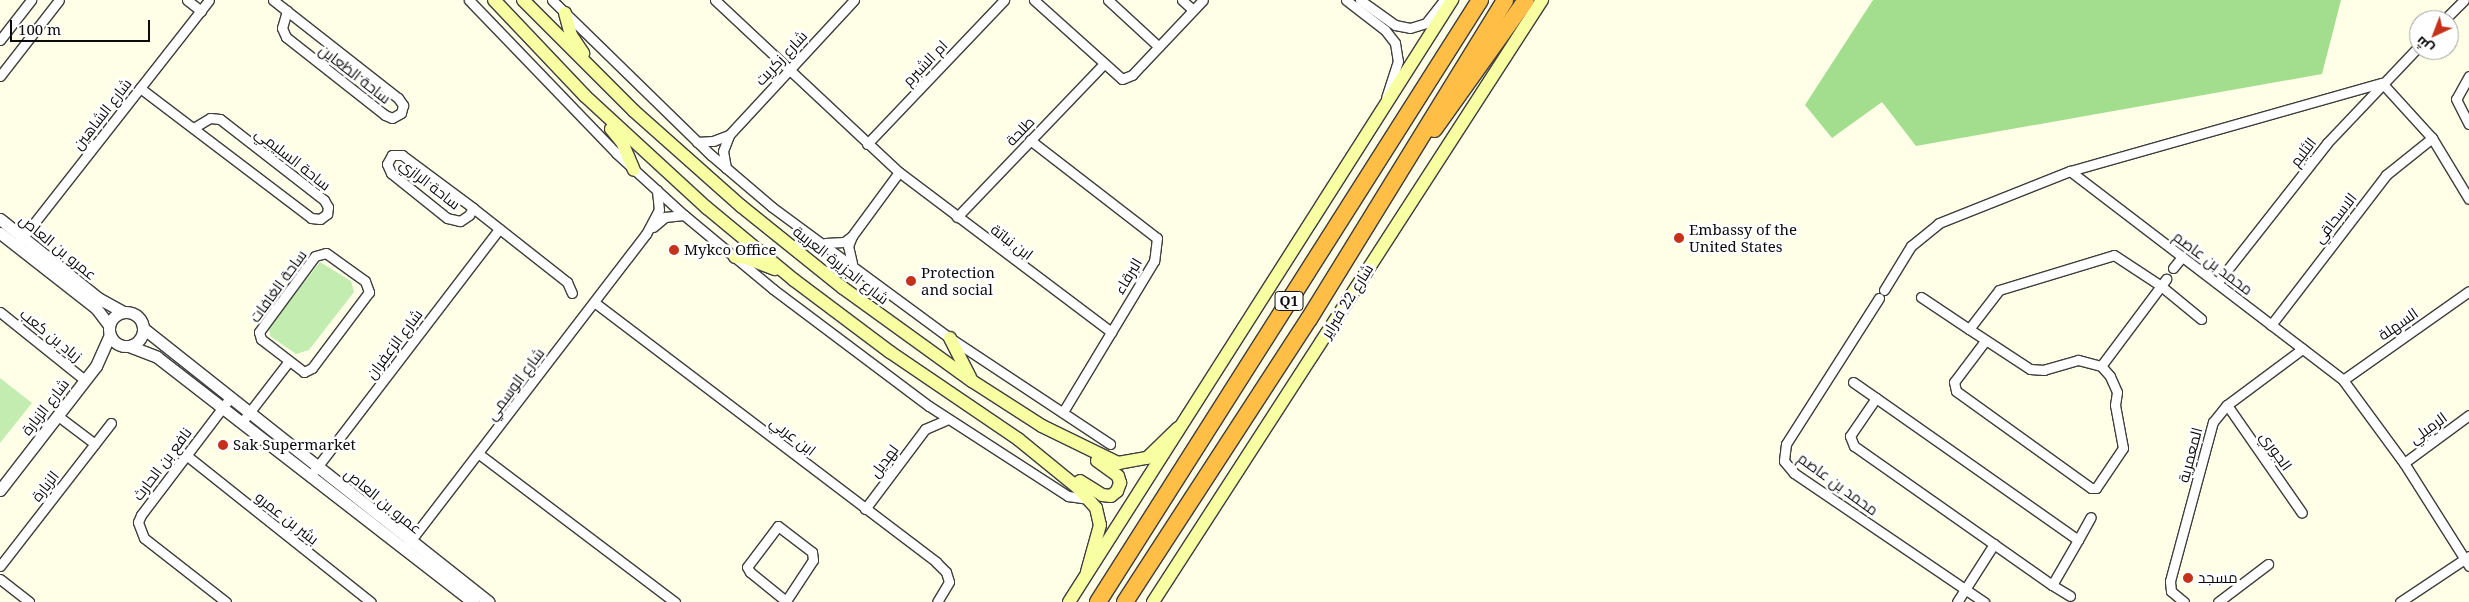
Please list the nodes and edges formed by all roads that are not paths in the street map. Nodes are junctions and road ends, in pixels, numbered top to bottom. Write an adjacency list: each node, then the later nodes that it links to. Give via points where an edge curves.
1 (31, 0): 31 (street)
2 (60, 0): 37 (street)
3 (187, 0): 28 (street)
4 (209, 0): 28 (street, شارع الشاهين)
5 (273, 0): 29 (street, ساحة الظعاين)
6 (470, 0): 52 (street)
7 (494, 0): 41 (main road)
8 (523, 0): 36 (main road, شارع الجزيرة العربية)
9 (552, 0): 30 (street, شارع الجزيرة العربية)
10 (715, 0): 35 (street, ابن نباتة)
11 (854, 0): 35 (street, شارع زكريت)
12 (1004, 0): 49 (street, ام الشبرم)
13 (1034, 0): 34 (street)
14 (1108, 0): 32 (street)
15 (1182, 0): 26 (street)
16 (1202, 0): 26 (street)
17 (1346, 0): 42 (street, via 1385,30 1395,43 1398,61)
18 (1360, 0): 19 (street, via 1395,25 1410,28 1426,23)
19 (1444, 0)
20 (1452, 0): 42 (main road)
21 (1480, 0): 141 (highway, Q1)
22 (1505, 0): 50 (highway, شارع 22 فبراير / Q1)
23 (1526, 0): 50 (highway, via 1447,114)
24 (1542, 0): 143 (main road, شارع 22 فبراير, via 1227,493)
25 (2464, 0): 27 (street)
26 (1193, 10): 32 (street)
27 (2454, 10)
28 (201, 11): 40 (street, شارع الشاهين)
29 (287, 11): 29 (street, ساحة الظعاين, via 282,28 286,37 385,115 399,116 403,105 398,98)
30 (565, 13): 36 (main road, via 571,35); 48 (street, شارع الجزيرة العربية)
31 (0, 40)
32 (1159, 47): 34 (street, via 1129,77 1118,78)
33 (2409, 56): 39 (street, الثليم)
34 (1103, 65): 47 (street, طلحة)
35 (789, 70): 45 (street, شارع زكريت); 49 (street, ابن نباتة)
36 (596, 75): 95 (main road, شارع الجزيرة العربية, via 677,151 786,244)
37 (0, 76)
38 (2469, 76): 43 (street, via 2456,99)
39 (2382, 83): 46 (street); 53 (street); 73 (street, الثليم, via 2327,143)
40 (140, 88): 44 (street, ساحة السليمي); 65 (street, شارع الشاهين)
41 (585, 96): 52 (main road, via 622,142); 71 (main road, via 707,208)
42 (1385, 106): 108 (main road)
43 (2469, 124)
44 (195, 127): 44 (street, ساحة السليمي, via 311,218 320,219 327,214 324,200 220,119 210,118)
45 (729, 135): 48 (street); 51 (street, via 723,151)
46 (2432, 138): 56 (street); 81 (street, الاسحاقي, via 2386,175)
47 (1030, 140): 59 (street, طلحة); 85 (street, البرقاء, via 1157,238 1154,261)
48 (697, 142): 51 (street, شارع الجزيرة العربية)
49 (867, 144): 54 (street, ابن نباتة)
50 (1411, 155): 142 (highway, شارع 22 فبراير / Q1)
51 (726, 168): 66 (street, شارع الجزيرة العربية)
52 (634, 170): 55 (street)
53 (2070, 171): 68 (street, محمد بن عاصم); 131 (street, محمد بن عاصم, via 1933,227 1911,246 1786,444 1784,461 1794,473)
54 (899, 172): 59 (street, ابن نباتة); 64 (street)
55 (658, 190): 58 (street); 63 (street, شارع الوسمي, via 659,210)
56 (2469, 199)
57 (474, 208): 57 (street, ساحة الرازي, via 402,155 392,155 388,160 391,173 450,220 463,220); 61 (street, ساحة الرازي)
58 (684, 215): 63 (street, شارع الوسمي, via 665,217); 67 (street)
59 (957, 217): 85 (street, ابن نباتة)
60 (0, 219): 65 (street, عمرو بن العاص)
61 (499, 229): 75 (street, ساحة الرازي, via 567,282); 116 (street, شارع الزعفران)
62 (0, 233): 65 (street, عمرو بن العاص)
63 (646, 234): 77 (street, شارع الوسمي)
64 (852, 236): 66 (street, via 838,243); 69 (street, via 848,246)
65 (20, 241): 79 (street, عمرو بن العاص, via 98,298); 84 (street, عمرو بن العاص, via 96,308)
66 (823, 243): 69 (street, شارع الجزيرة العربية)
67 (734, 257): 71 (main road, via 764,264); 100 (street, via 818,326)
68 (2182, 257): 70 (street); 73 (street, محمد بن عاصم)
69 (854, 266): 86 (street, شارع الجزيرة العربية)
70 (2173, 268)
71 (794, 280): 110 (main road, via 890,352)
72 (2163, 282): 80 (street); 83 (street, via 2122,259 2109,257 2000,290); 92 (street)
73 (2217, 284): 81 (street, محمد بن عاصم)
74 (2469, 291): 94 (street, السهلة)
75 (572, 293)
76 (1921, 297): 83 (street)
77 (594, 302): 113 (street, شارع الوسمي); 119 (street, ابن عربي)
78 (0, 312): 93 (street, زياد بن كعب)
79 (123, 312): 82 (street, via 136,316); 84 (street, via 114,316)
80 (2201, 319)
81 (2271, 325): 89 (street, محمد بن عاصم)
82 (143, 328): 88 (street, via 138,341); 98 (street, عمرو بن العاص)
83 (1969, 329): 87 (street)
84 (109, 330): 88 (street); 91 (street, شارع الزبارة)
85 (1111, 332): 101 (street, البرقاء)
86 (950, 338): 95 (main road); 101 (street, شارع الجزيرة العربية)
87 (1985, 341): 92 (street, via 2030,369 2044,370 2078,360); 92 (street, via 1954,382 1956,391 2091,488 2096,488 2123,448 2115,405 2117,392)
88 (126, 346): 91 (street, شارع الزبارة); 98 (street, عمرو بن العاص, via 157,357)
89 (2302, 348): 94 (street, محمد بن عاصم); 99 (street, المعمرية)
90 (289, 361): 90 (street, ساحة الغافات, via 301,371 310,370 368,295 366,281 326,253 315,256 260,328 261,339); 104 (street)
91 (96, 366): 93 (street, شارع الزبارة)
92 (2101, 366)
93 (85, 380): 103 (street, شارع الزبارة)
94 (2343, 380): 115 (street, محمد بن عاصم)
95 (972, 381): 107 (main road, شارع الجزيرة العربية)
96 (1853, 382): 97 (street)
97 (1876, 398): 122 (street); 123 (street, via 1850,436 1854,446)
98 (226, 403): 104 (street, عمرو بن العاص); 114 (street, نافع بن الحارث)
99 (2227, 405): 120 (street, الجوري); 146 (street, المعمرية, via 2213,422 2172,575 2172,591)
100 (929, 406): 105 (street); 109 (street, لهديل)
101 (1063, 412): 112 (street, شارع الجزيرة العربية)
102 (2469, 415): 115 (street, الرميلي)
103 (58, 416): 111 (street); 117 (street, شارع الزبارة)
104 (245, 417): 116 (street, عمرو بن العاص)
105 (948, 419): 109 (street, لهديل); 118 (street, via 1068,496)
106 (111, 423): 111 (street, الزبارة)
107 (1042, 426): 108 (main road, شارع الجزيرة العربية, via 1092,453 1128,463 1156,452); 110 (main road, via 1115,472 1120,479 1117,491 1106,496 1098,494 1043,453)
108 (1178, 428): 128 (main road)
109 (924, 430): 119 (street, لهديل)
110 (1018, 439): 118 (main road)
111 (95, 444): 127 (street, الزبارة)
112 (1110, 444)
113 (479, 454): 124 (street, شارع الوسمي); 137 (street)
114 (186, 455): 135 (street, نافع بن الحارث, via 141,515 139,531); 136 (street, بشر بن عمرو)
115 (2404, 463): 125 (street, محمد بن عاصم)
116 (314, 471): 124 (street, عمرو بن العاص)
117 (0, 490)
118 (1089, 499): 128 (main road, via 1098,513 1101,530)
119 (865, 510): 139 (street, ابن عربي, via 946,572 949,582)
120 (2302, 513)
121 (2092, 517): 122 (street)
122 (2078, 540): 130 (street)
123 (1994, 544): 130 (street); 131 (street)
124 (406, 546): 133 (street, عمرو بن العاص)
125 (2467, 560): 148 (street)
126 (2268, 564): 147 (street)
127 (0, 566)
128 (1087, 572): 140 (main road)
129 (0, 579): 134 (street)
130 (2052, 585): 132 (street)
131 (1966, 589): 144 (street); 145 (street, محمد بن عاصم)
132 (2070, 596)
133 (482, 601)
134 (29, 602)
135 (226, 602)
136 (371, 602)
137 (674, 602)
138 (787, 602): 138 (street, via 747,567 778,526 808,545 813,560)
139 (937, 602)
140 (1069, 602)
141 (1098, 602)
142 (1125, 602)
143 (1153, 602)
144 (1957, 602)
145 (1984, 602)
146 (2184, 602)
147 (2218, 602)
148 (2400, 602)

